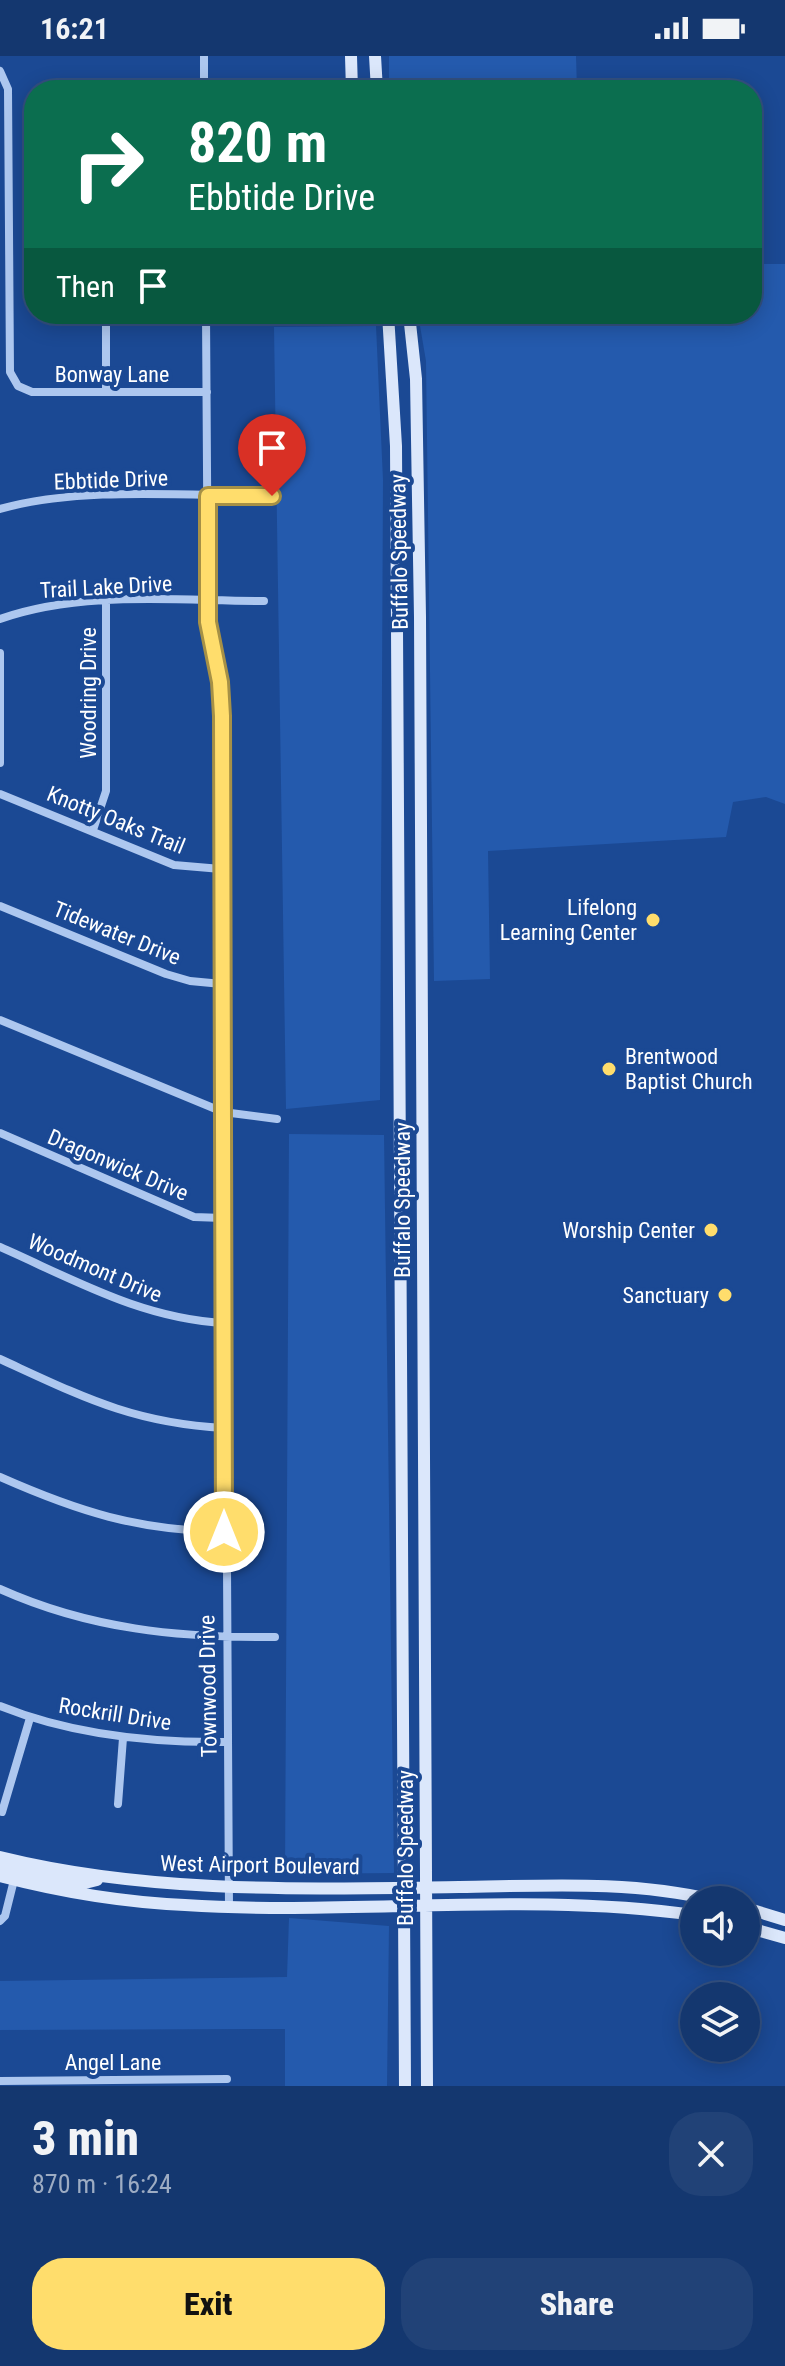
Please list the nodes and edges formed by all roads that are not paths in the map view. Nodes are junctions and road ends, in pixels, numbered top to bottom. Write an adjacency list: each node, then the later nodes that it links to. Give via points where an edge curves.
1 (204, 56): 5 (street)
2 (351, 56): 6 (main road)
3 (375, 56): 7 (main road)
4 (0, 71): 12 (street, Bonway Lane, via 8,89 10,372 18,386 32,392)
5 (204, 80)
6 (352, 80)
7 (376, 80)
8 (106, 324): 12 (street)
9 (206, 324): 13 (street, Townwood Drive)
10 (389, 324): 15 (main road, Buffalo Speedway)
11 (410, 324): 14 (main road, Buffalo Speedway)
12 (106, 392): 13 (street, Bonway Lane)
13 (207, 392): 16 (street, Townwood Drive)
14 (418, 445): 15 (main road); 22 (main road, Buffalo Speedway)
15 (396, 446): 23 (main road, Buffalo Speedway)
16 (208, 496): 17 (street, Ebbtide Drive); 18 (street, Ebbtide Drive, via 84,496); 19 (street, Townwood Drive)
17 (272, 496)
18 (0, 509)
19 (208, 601): 20 (street, Trail Lake Drive); 21 (street, Trail Lake Drive); 31 (street, Townwood Drive, via 220,682)
20 (264, 601)
21 (106, 602): 24 (street, Trail Lake Drive, via 29,609); 30 (street, Woodring Drive, via 106,791)
22 (420, 617): 23 (main road); 27 (main road, Buffalo Speedway)
23 (396, 618): 26 (main road, Buffalo Speedway)
24 (0, 619)
25 (0, 653): 28 (street)
26 (397, 760): 27 (main road); 33 (main road, Buffalo Speedway)
27 (420, 760): 32 (main road, Buffalo Speedway)
28 (0, 763)
29 (0, 794): 30 (street, Knotty Oaks Trail)
30 (93, 830): 31 (street, Knotty Oaks Trail, via 174,865)
31 (221, 869): 35 (street, Townwood Drive)
32 (420, 897): 33 (main road); 38 (main road, Buffalo Speedway)
33 (397, 898): 37 (main road, Buffalo Speedway)
34 (0, 906): 35 (street, Tidewater Drive, via 166,974)
35 (222, 984): 39 (street, Townwood Drive)
36 (0, 1020): 39 (street)
37 (398, 1035): 38 (main road); 42 (main road, Buffalo Speedway)
38 (421, 1035): 43 (main road, Buffalo Speedway)
39 (223, 1112): 40 (street); 44 (street, Townwood Drive)
40 (277, 1119)
41 (0, 1133): 44 (street, Dragonwick Drive, via 194,1217)
42 (399, 1175): 43 (main road); 46 (main road, Buffalo Speedway)
43 (421, 1175): 47 (main road, Buffalo Speedway)
44 (223, 1218): 48 (street, Townwood Drive)
45 (0, 1247): 48 (street, Woodmont Drive, via 140,1310 183,1321)
46 (400, 1311): 47 (main road); 51 (main road, Buffalo Speedway)
47 (423, 1311): 52 (main road, Buffalo Speedway)
48 (225, 1323): 50 (street, Townwood Drive)
49 (0, 1359): 50 (street, via 128,1414 175,1425)
50 (224, 1428): 54 (street, Townwood Drive)
51 (402, 1449): 52 (main road); 55 (main road, Buffalo Speedway)
52 (423, 1449): 56 (main road, Buffalo Speedway)
53 (0, 1477): 54 (street, via 105,1519 168,1531)
54 (224, 1532): 59 (street, Townwood Drive)
55 (402, 1588): 56 (main road); 62 (main road, Buffalo Speedway)
56 (424, 1588): 63 (main road, Buffalo Speedway)
57 (0, 1589): 59 (street, via 123,1629)
58 (275, 1637): 59 (street)
59 (225, 1638): 65 (street, Townwood Drive)
60 (0, 1706): 61 (street, Rockrill Drive)
61 (30, 1718): 64 (street, Rockrill Drive); 67 (street)
62 (403, 1725): 63 (main road); 75 (main road, Buffalo Speedway)
63 (425, 1725): 74 (main road, Buffalo Speedway)
64 (123, 1738): 65 (street, Rockrill Drive); 66 (street)
65 (227, 1742): 73 (street, Townwood Drive)
66 (118, 1804)
67 (2, 1812)
68 (0, 1857): 71 (main road, West Airport Boulevard)
69 (0, 1868): 71 (main road, via 81,1884)
70 (0, 1876): 72 (main road, West Airport Boulevard)
71 (104, 1878): 73 (main road, West Airport Boulevard)
72 (14, 1880): 79 (main road, West Airport Boulevard, via 101,1898); 83 (street)
73 (228, 1887): 75 (main road, West Airport Boulevard); 79 (street, Townwood Drive)
74 (425, 1887): 75 (main road, West Airport Boulevard); 76 (main road, West Airport Boulevard, via 606,1887); 78 (main road, Buffalo Speedway)
75 (404, 1888): 77 (main road, Buffalo Speedway)
76 (680, 1896)
77 (404, 1906): 78 (main road, West Airport Boulevard); 79 (main road, West Airport Boulevard); 88 (main road, Buffalo Speedway)
78 (426, 1906): 81 (main road, West Airport Boulevard, via 592,1905); 89 (main road, Buffalo Speedway)
79 (229, 1907)
80 (760, 1912): 82 (main road)
81 (680, 1914)
82 (785, 1920)
83 (0, 1921)
84 (760, 1931): 85 (main road)
85 (785, 1938)
86 (227, 2079): 87 (street, Angel Lane)
87 (0, 2081)
88 (405, 2086)
89 (427, 2086)

